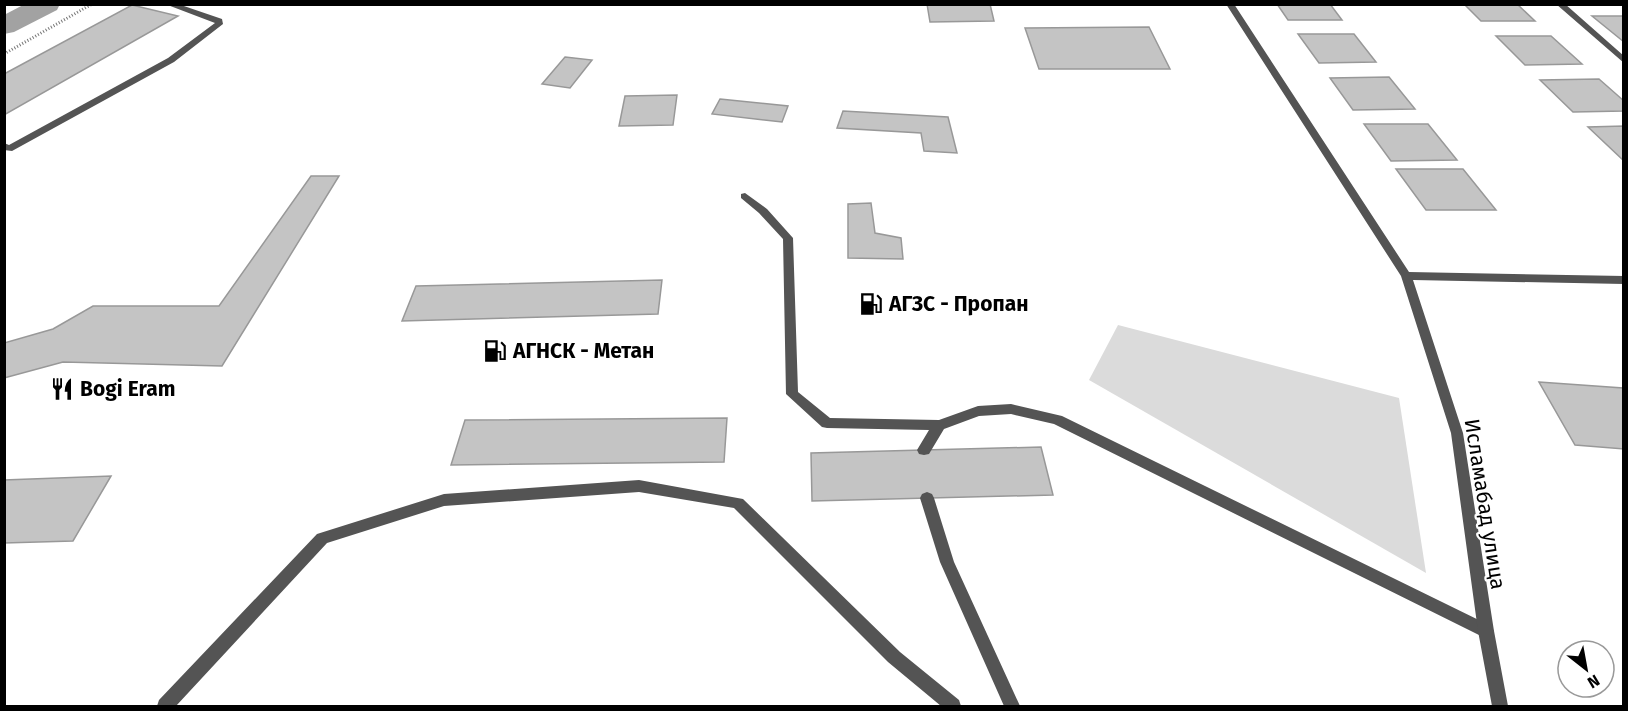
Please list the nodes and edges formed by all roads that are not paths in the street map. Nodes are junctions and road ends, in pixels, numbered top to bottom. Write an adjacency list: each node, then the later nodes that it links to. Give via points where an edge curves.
1 (169, 4): 5 (street, via 219,24 171,60)
2 (1230, 4): 7 (street, Исламабад улица)
3 (1560, 4): 4 (street)
4 (1623, 61)
5 (6, 149)
6 (745, 196): 9 (street, via 788,238 792,394 827,423)
7 (1406, 276): 8 (street); 12 (street, Исламабад улица, via 1457,433)
8 (1623, 280)
9 (939, 425): 10 (street); 12 (street, via 978,411 1011,409 1057,420)
10 (924, 450)
11 (927, 498): 15 (street, via 948,562)
12 (1485, 631): 16 (street, Исламабад улица)
13 (165, 706): 14 (street, via 322,538 444,500 639,486 738,503 894,657)
14 (953, 706)
15 (1012, 706)
16 (1500, 706)

